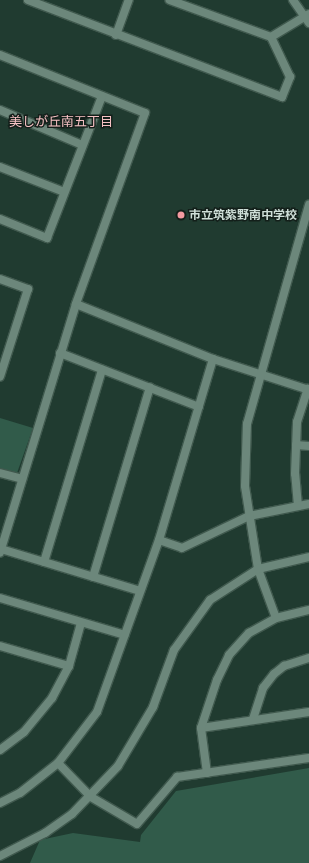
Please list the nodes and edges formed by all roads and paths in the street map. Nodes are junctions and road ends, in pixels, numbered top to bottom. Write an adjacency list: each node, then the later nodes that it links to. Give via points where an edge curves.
1 (28, 0): 6 (street)
2 (129, 0): 6 (street)
3 (170, 0): 7 (street)
4 (293, 0): 5 (street)
5 (308, 18): 7 (street)
6 (116, 35): 7 (street, via 282,97 290,77)
7 (270, 37)
8 (0, 55): 9 (street)
9 (102, 96): 11 (street); 17 (street, via 145,113)
10 (0, 110): 11 (street)
11 (82, 145): 13 (street)
12 (0, 167): 13 (street)
13 (64, 192): 15 (street, via 47,238)
14 (309, 205): 21 (street)
15 (0, 221)
16 (0, 279): 22 (street, via 28,289)
17 (76, 304): 18 (street); 19 (street)
18 (60, 353): 20 (street); 29 (street)
19 (213, 358): 21 (street); 25 (street)
20 (102, 370): 23 (street); 36 (street)
21 (259, 374): 24 (street); 32 (street, via 247,424 244,453)
22 (0, 377)
23 (150, 388): 25 (street); 38 (street)
24 (308, 389): 26 (street, via 297,422)
25 (199, 406): 33 (street)
26 (296, 445): 27 (street); 31 (street)
27 (309, 446)
28 (0, 473): 29 (street)
29 (22, 479): 34 (street)
30 (309, 504): 31 (street)
31 (298, 506): 32 (street)
32 (249, 516): 33 (street, via 182,548); 37 (street)
33 (158, 540): 39 (street)
34 (1, 551): 36 (street)
35 (309, 557): 37 (street)
36 (44, 562): 38 (street)
37 (258, 569): 42 (street); 55 (street, via 210,600 186,630 134,743)
38 (93, 577): 39 (street)
39 (140, 591): 44 (street)
40 (0, 598): 43 (street)
41 (309, 610): 42 (street)
42 (276, 618): 50 (street, via 250,633 229,655 217,680)
43 (81, 623): 44 (street); 47 (street)
44 (125, 636): 53 (street, via 97,712)
45 (0, 646): 47 (street)
46 (309, 658): 49 (street, via 284,666 274,674 263,688)
47 (68, 666): 51 (street, via 52,698 34,721)
48 (309, 712): 49 (street)
49 (253, 719): 50 (street)
50 (201, 728): 54 (street)
51 (0, 750)
52 (309, 758): 54 (street)
53 (58, 762): 55 (street); 56 (street)
54 (206, 773): 55 (street, via 177,777 137,824)
55 (91, 797): 57 (street, via 45,833)
56 (0, 803)
57 (0, 856)

